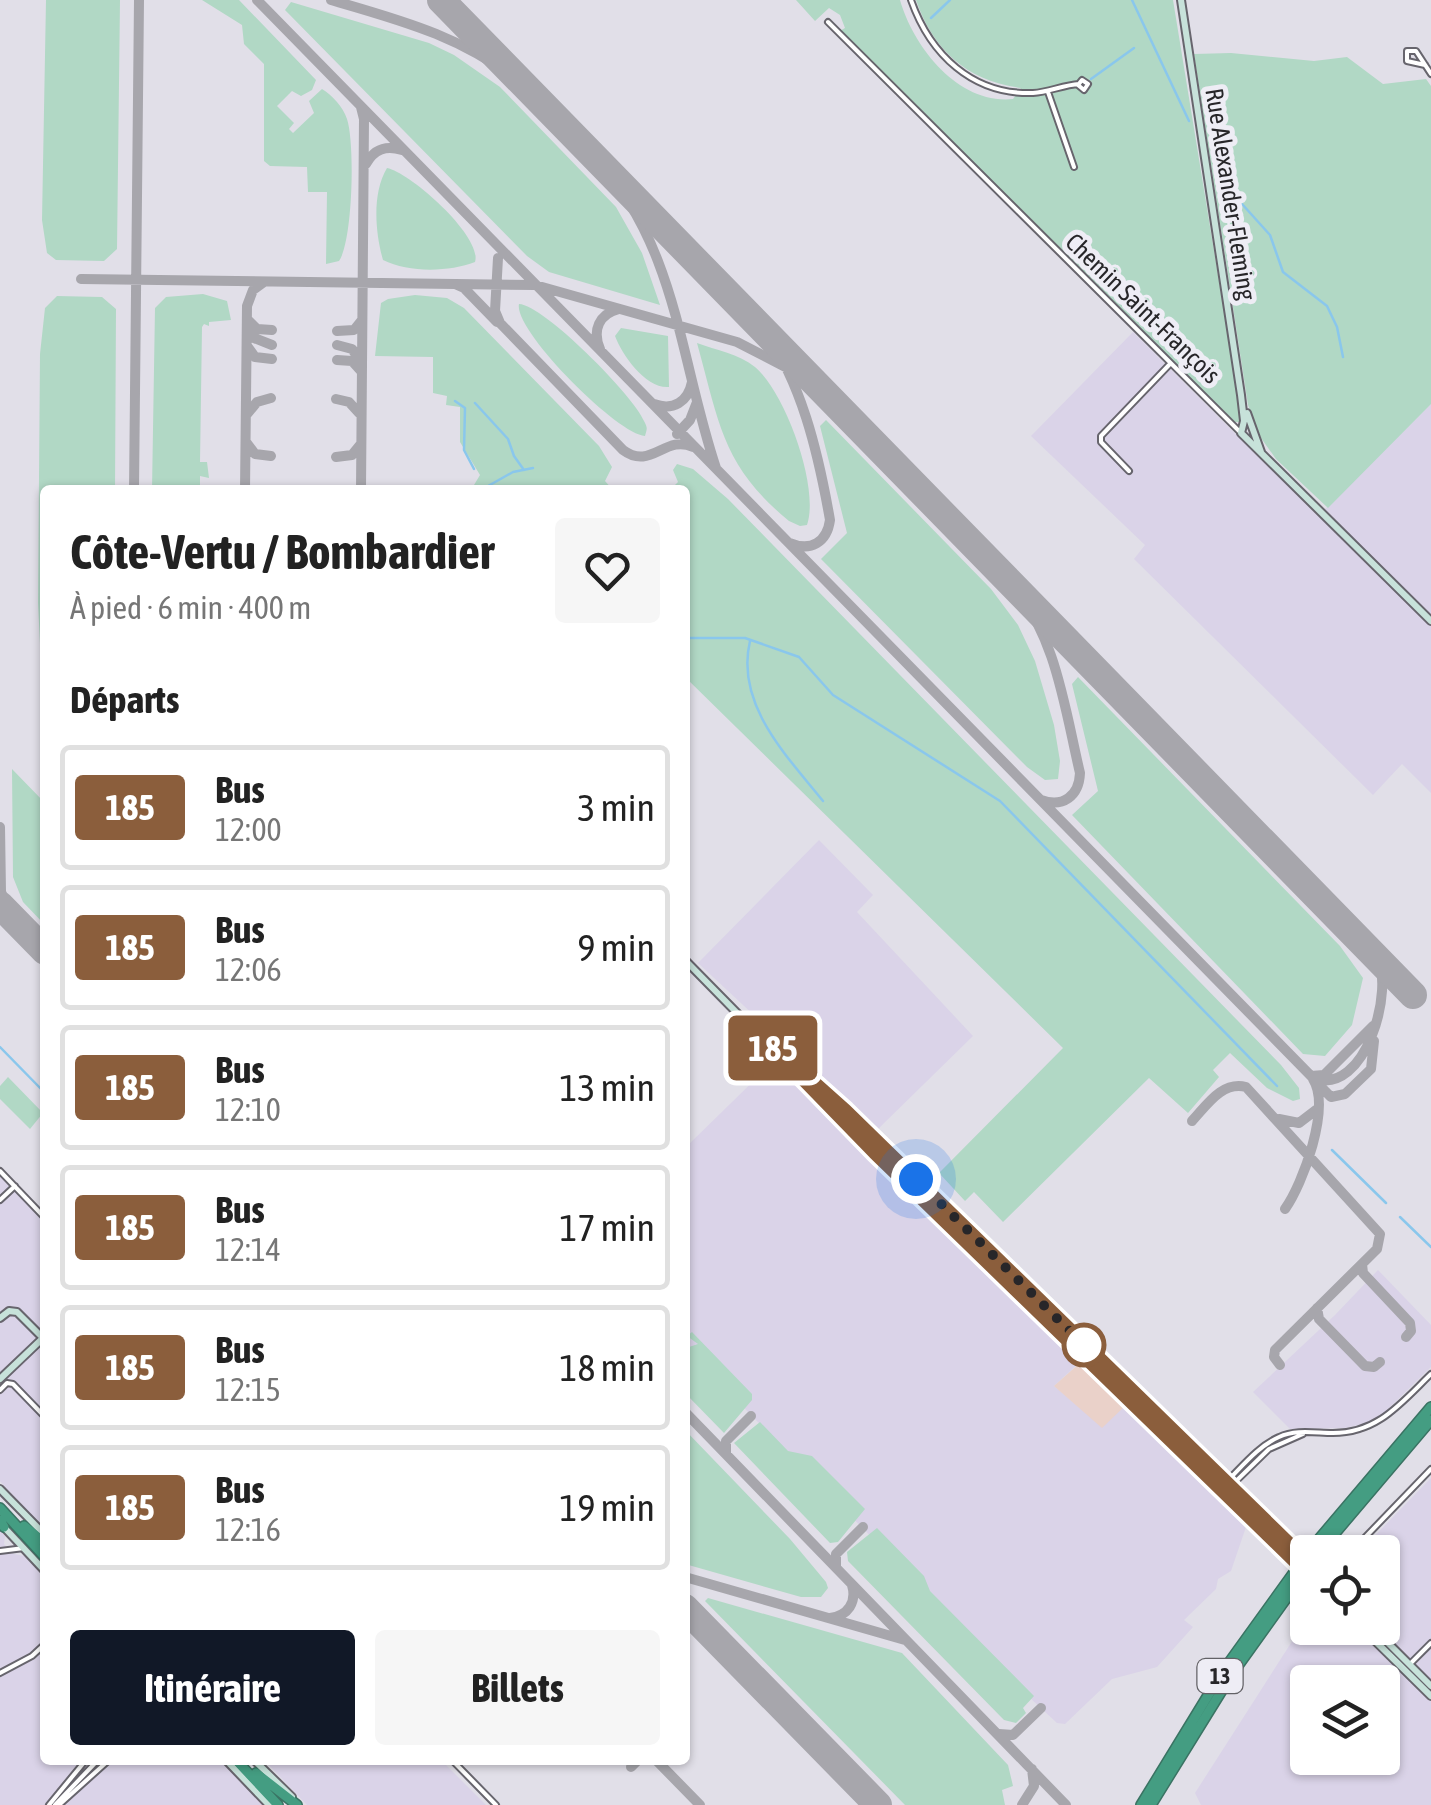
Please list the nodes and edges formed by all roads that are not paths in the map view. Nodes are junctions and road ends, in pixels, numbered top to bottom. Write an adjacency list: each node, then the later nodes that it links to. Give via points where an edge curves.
1 (911, 0): 7 (street, via 930,41 961,72 995,89)
2 (1181, 0): 10 (street, Rue Alexander-Fleming)
3 (828, 22): 9 (street, Chemin Saint-François)
4 (1424, 65): 4 (street, via 1412,50 1406,54 1407,61); 5 (street)
5 (1431, 74)
6 (1078, 84): 7 (street)
7 (1048, 92): 8 (street)
8 (1074, 167)
9 (1170, 364): 11 (street, Chemin Saint-François); 13 (street, via 1100,436)
10 (1241, 394): 11 (street, Rue Alexander-Fleming); 12 (street, Rue Alexander-Fleming)
11 (1241, 433): 12 (street, Chemin Saint-François)
12 (1261, 454): 14 (street, Chemin Saint-François)
13 (1130, 470)
14 (1431, 622)
15 (690, 965): 30 (street)
16 (0, 1171): 17 (street)
17 (14, 1186): 18 (street); 19 (street)
18 (0, 1200)
19 (40, 1213)
20 (0, 1318): 21 (street, via 17,1312)
21 (40, 1333)
22 (40, 1341): 24 (street)
23 (1431, 1374): 30 (street, via 1372,1426 1292,1432 1272,1440)
24 (0, 1378)
25 (0, 1390): 27 (street, via 13,1384)
26 (1431, 1408): 35 (highway, 13)
27 (40, 1411)
28 (1431, 1420): 36 (highway)
29 (1431, 1469): 37 (street)
30 (1225, 1488): 41 (street, bridge)
31 (0, 1490): 38 (street)
32 (0, 1500): 39 (highway)
33 (0, 1508): 43 (highway)
34 (4, 1526): 40 (street); 42 (street)
35 (1323, 1535)
36 (1333, 1535)
37 (1367, 1535)
38 (40, 1536)
39 (40, 1538)
40 (24, 1548): 42 (street); 44 (street)
41 (1290, 1550)
42 (2, 1551)
43 (40, 1552)
44 (40, 1566)
45 (1290, 1578): 70 (highway, 13)
46 (1290, 1593): 71 (highway, 13)
47 (1431, 1643): 51 (street)
48 (1382, 1645): 51 (street)
49 (1387, 1645): 51 (street)
50 (40, 1649): 52 (street)
51 (1407, 1667): 53 (street); 54 (street)
52 (0, 1673)
53 (1431, 1686)
54 (1431, 1696)
55 (82, 1765): 64 (street)
56 (93, 1765): 64 (street)
57 (103, 1765): 64 (street)
58 (231, 1765): 65 (street)
59 (241, 1765): 66 (highway)
60 (249, 1765): 63 (highway)
61 (259, 1765): 68 (street)
62 (457, 1765): 69 (street)
63 (256, 1773): 67 (highway); 68 (highway)
64 (54, 1805)
65 (269, 1805)
66 (278, 1805)
67 (286, 1805)
68 (298, 1805)
69 (496, 1805)
70 (1141, 1805)
71 (1152, 1805)

